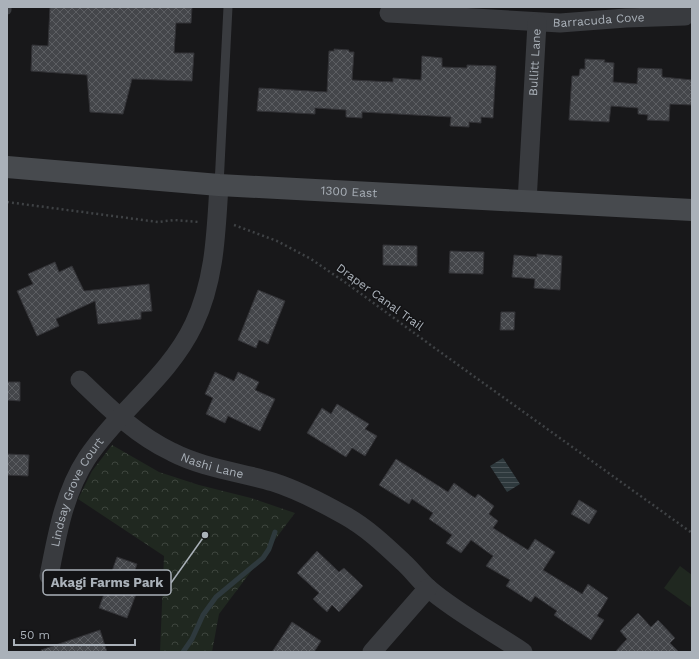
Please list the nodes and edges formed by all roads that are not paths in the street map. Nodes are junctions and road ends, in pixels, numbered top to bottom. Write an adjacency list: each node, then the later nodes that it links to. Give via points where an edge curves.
1 (7, 7): 3 (lane)
2 (228, 7): 8 (lane)
3 (7, 10)
4 (389, 13): 6 (street, Bullitt Lane)
5 (685, 16): 6 (street, Barracuda Cove)
6 (537, 23): 9 (street, Bullitt Lane)
7 (7, 167): 8 (main road, 1300 East)
8 (218, 185): 9 (main road, 1300 East); 12 (street, via 215,251 211,277 195,324 169,365)
9 (527, 202): 10 (main road, 1300 East)
10 (692, 210)
11 (80, 380): 12 (street, Nashi Lane)
12 (120, 418): 13 (street, Lindsay Grove Court, via 87,458 73,483); 14 (street, Nashi Lane, via 157,445 174,453 295,490 346,516 373,535)
13 (49, 576)
14 (428, 588): 15 (street); 16 (street, Nashi Lane)
15 (372, 652)
16 (523, 652)

